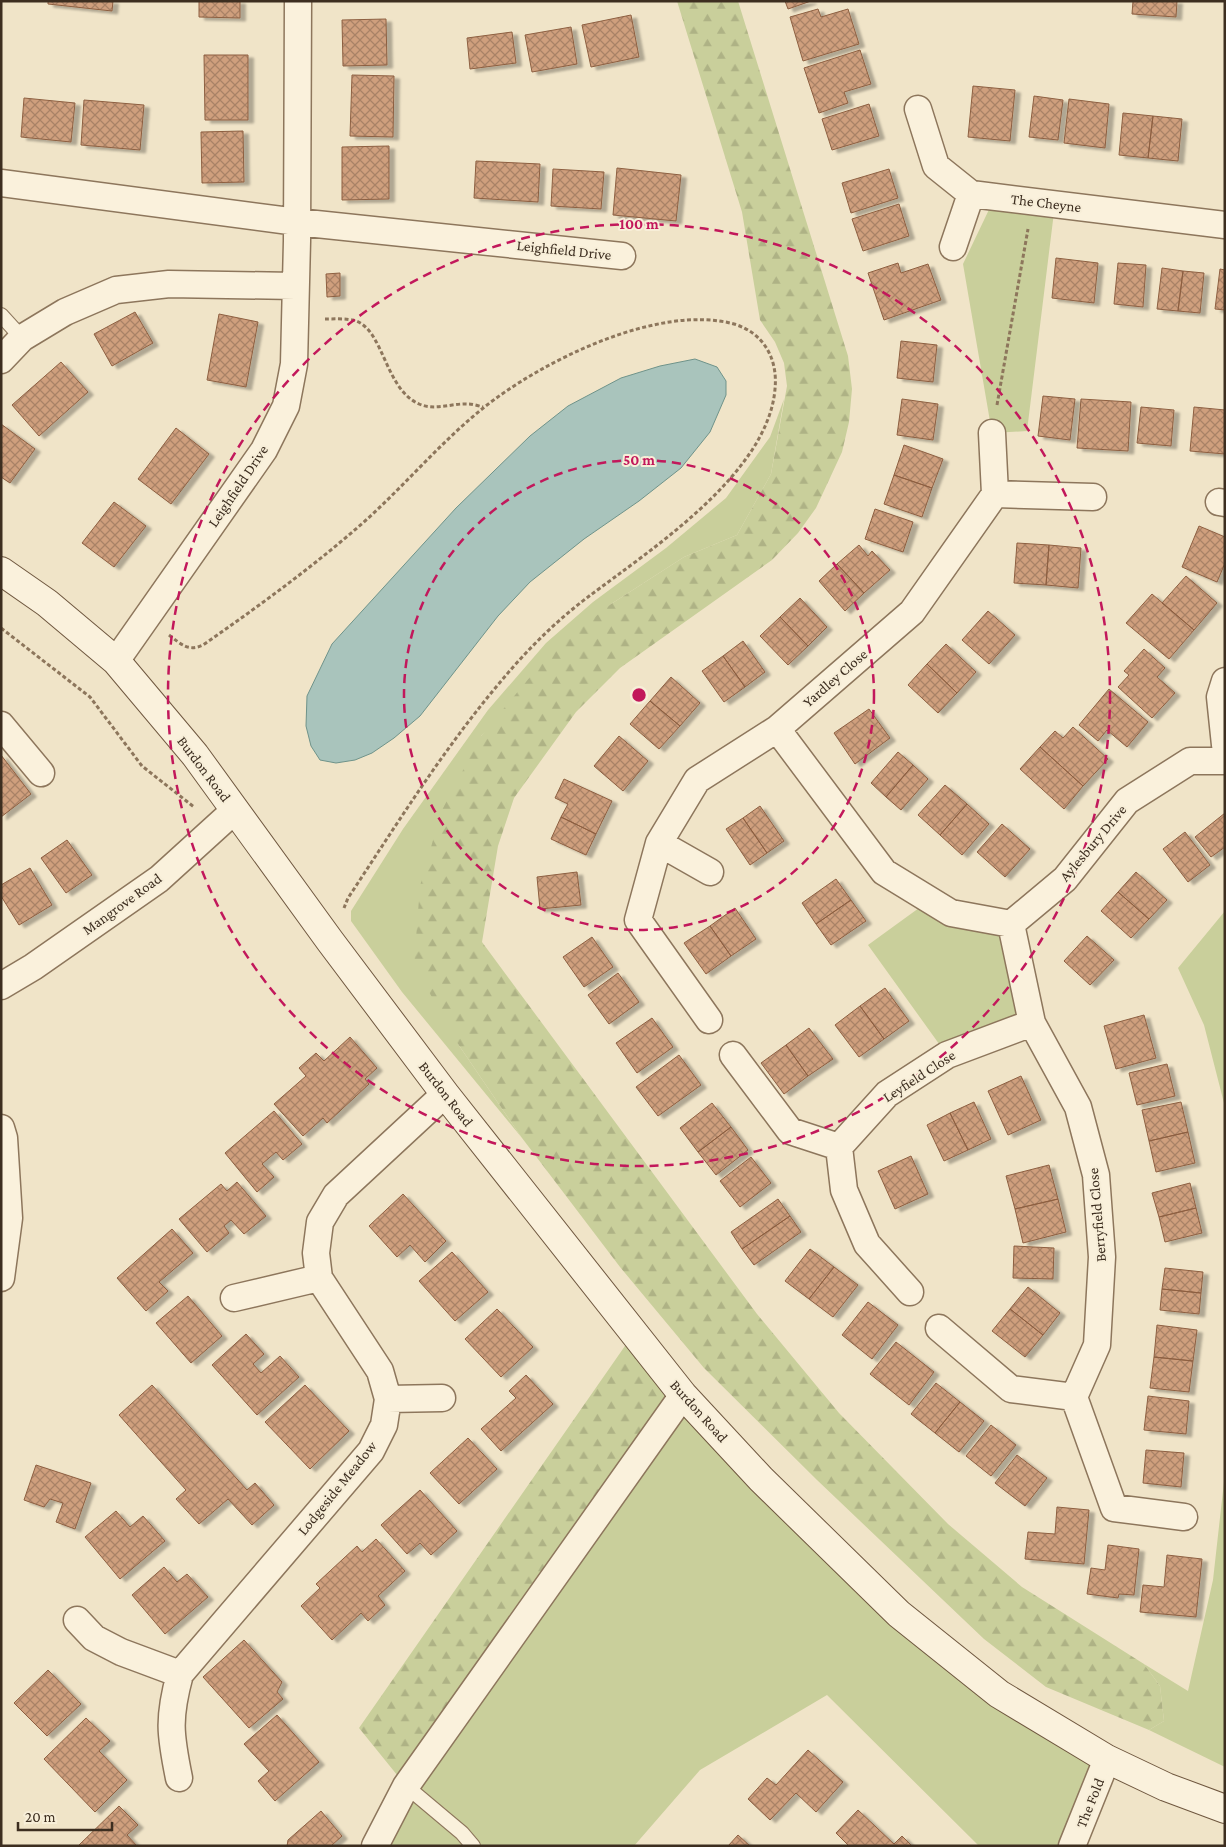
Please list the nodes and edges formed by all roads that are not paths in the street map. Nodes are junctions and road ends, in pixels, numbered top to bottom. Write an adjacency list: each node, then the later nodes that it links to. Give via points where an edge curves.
1 (298, 1): 5 (street, Leighfield Drive)
2 (918, 109): 4 (street, via 936,166)
3 (1, 183): 5 (street, Leighfield Drive)
4 (972, 194): 6 (street, The Cheyne); 7 (street)
5 (297, 222): 8 (street, Leighfield Drive); 9 (street, Leighfield Drive)
6 (1225, 225)
7 (953, 247)
8 (622, 256)
9 (295, 286): 11 (street, via 169,284 116,290 65,312); 17 (street, Leighfield Drive, via 294,364 286,406 264,450)
10 (1, 315): 11 (lane)
11 (22, 338): 12 (street)
12 (1, 360)
13 (992, 433): 14 (street)
14 (996, 494): 15 (street); 20 (street, Yardley Close, via 912,612)
15 (1093, 497)
16 (1, 570): 17 (street, Burdon Road, via 47,603)
17 (116, 661): 24 (street, Burdon Road, via 195,754)
18 (1225, 681): 21 (street, via 1220,697)
19 (1, 724): 23 (street)
20 (777, 729): 25 (street, Yardley Close, via 697,780); 27 (street, via 884,872 950,913)
21 (1225, 745)
22 (1225, 761): 27 (street, Aylesbury Drive, via 1190,761 1127,801 1065,879)
23 (41, 773)
24 (226, 818): 28 (street, Mangrove Road, via 159,878); 32 (street, Burdon Road, via 330,941)
25 (659, 844): 26 (street); 29 (street, Yardley Close, via 638,920)
26 (710, 872)
27 (1011, 924): 30 (street, Berryfield Close)
28 (1, 986)
29 (709, 1020)
30 (1032, 1023): 34 (street, Leyfield Close, via 947,1055 887,1094); 42 (street, Berryfield Close, via 1078,1107 1096,1174 1102,1257 1097,1345)
31 (733, 1055): 34 (street, via 790,1132)
32 (445, 1094): 36 (street, Lodgeside Meadow, via 336,1195 320,1222 316,1253); 40 (street, Burdon Road)
33 (1, 1128): 35 (street, via 9,1218)
34 (838, 1147): 37 (street, via 844,1190 867,1244)
35 (1, 1278)
36 (319, 1278): 38 (street); 43 (street, Lodgeside Meadow, via 380,1371)
37 (910, 1292)
38 (234, 1298)
39 (939, 1328): 42 (street, via 1011,1389)
40 (683, 1395): 47 (street, Burdon Road, via 761,1479 899,1614 999,1694); 49 (street)
41 (442, 1398): 43 (street)
42 (1074, 1398): 44 (street, via 1114,1508)
43 (388, 1399): 46 (street, Lodgeside Meadow, via 384,1425 371,1451)
44 (1184, 1517)
45 (77, 1620): 46 (street, via 94,1638)
46 (180, 1674): 48 (street, Lodgeside Meadow, via 171,1706 170,1737)
47 (1107, 1759): 50 (street, Burdon Road, via 1166,1787); 53 (street, The Fold)
48 (179, 1778)
49 (406, 1786): 51 (street); 52 (lane)
50 (1225, 1809)
51 (375, 1846)
52 (473, 1846)
53 (1072, 1846)

